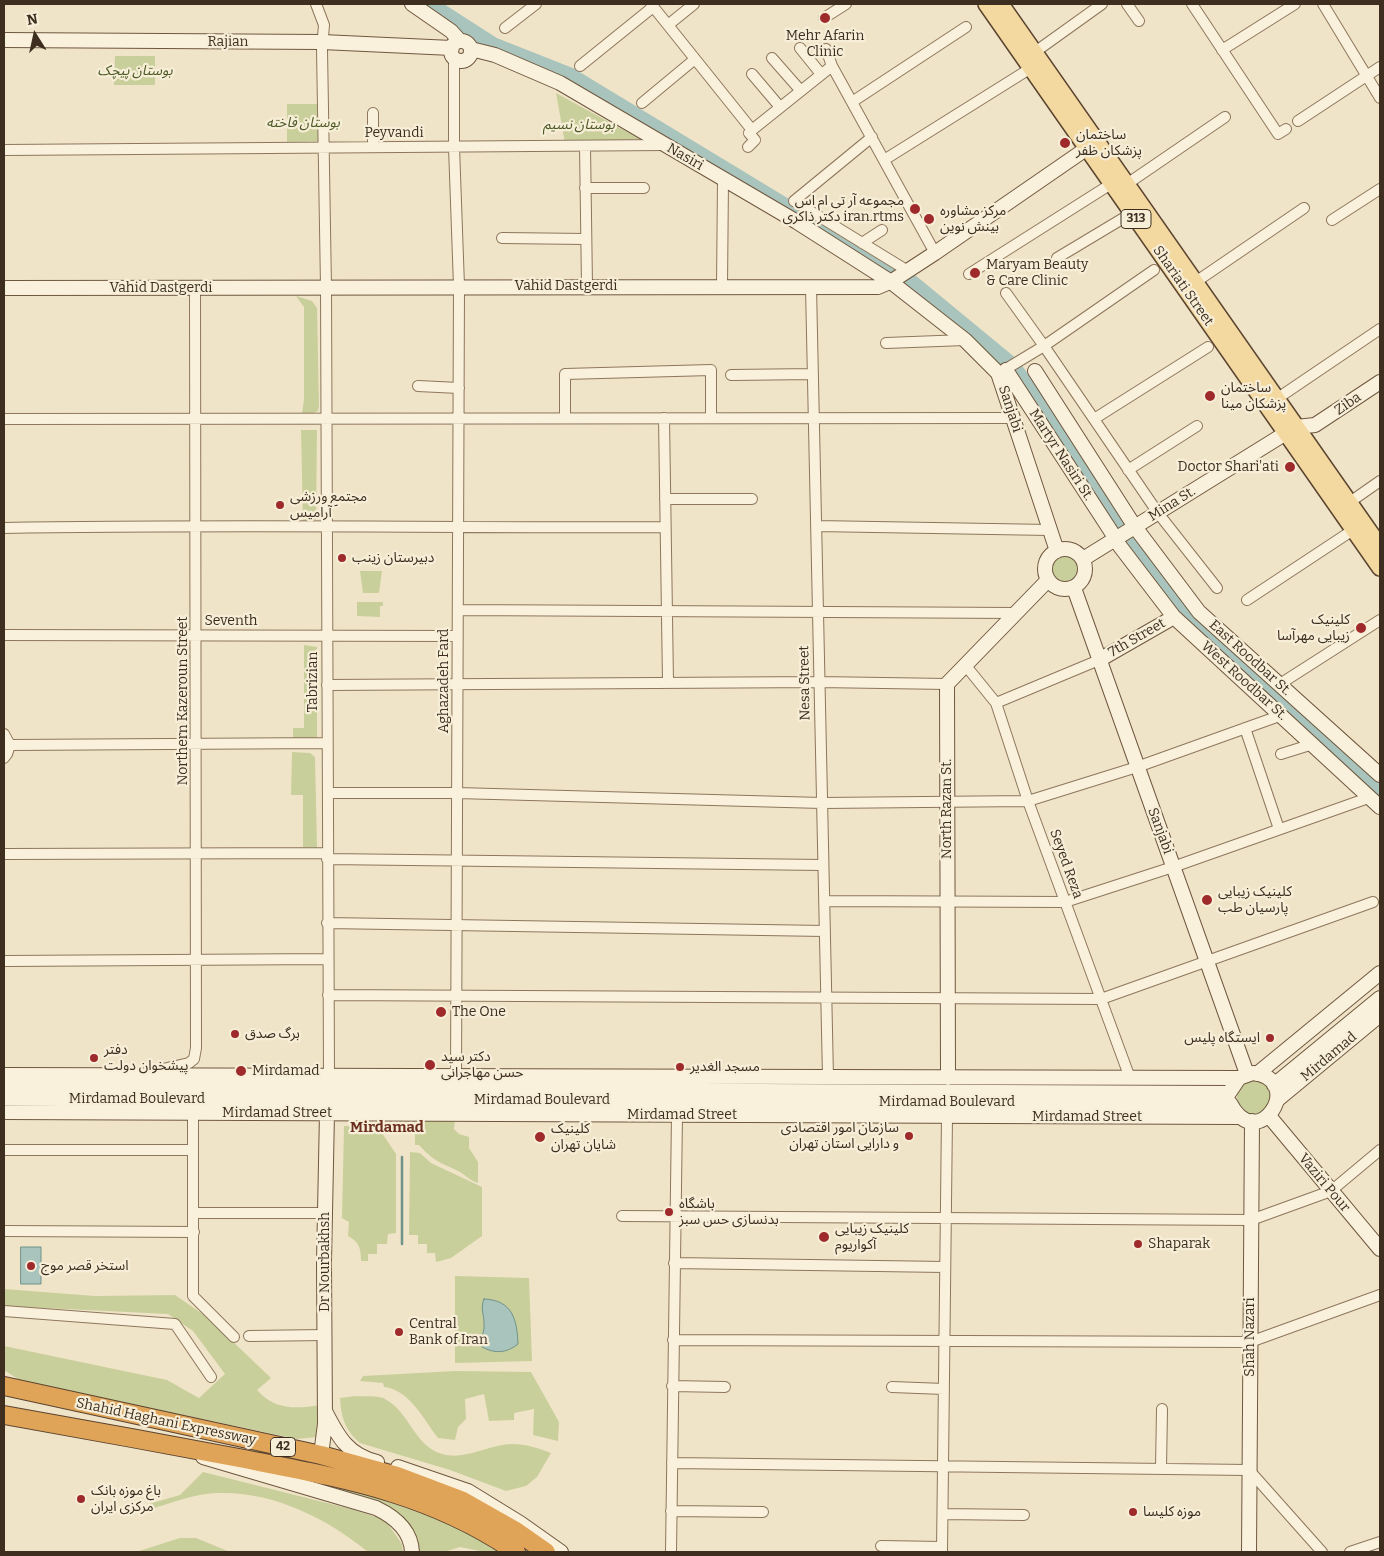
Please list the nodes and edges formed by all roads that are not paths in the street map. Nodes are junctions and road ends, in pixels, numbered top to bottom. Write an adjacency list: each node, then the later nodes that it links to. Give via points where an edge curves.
1 (316, 4): 20 (street, Tabrizian, via 324,25)
2 (412, 4): 24 (main road, via 452,31)
3 (536, 4): 18 (street)
4 (694, 4): 16 (street)
5 (846, 4): 14 (street)
6 (986, 4): 32 (main road, Shariati Street / 313)
7 (1001, 4): 26 (main road, Shariati Street / 313)
8 (1102, 4): 26 (street)
9 (1127, 4): 15 (street)
10 (1192, 4): 25 (street)
11 (1295, 4): 25 (street)
12 (1323, 4): 35 (street)
13 (652, 5): 16 (street); 29 (street)
14 (824, 18)
15 (1139, 21)
16 (668, 25): 28 (street)
17 (966, 26): 38 (street)
18 (505, 28)
19 (4, 40): 20 (main road, Rajian)
20 (322, 45): 21 (main road, Rajian); 24 (main road, Rajian); 50 (street, Tabrizian)
21 (4, 46)
22 (800, 48): 34 (street)
23 (826, 49): 30 (street)
24 (458, 50): 47 (main road, Nasiri, via 495,55 560,83); 48 (street, Aghazadeh Fard)
25 (1222, 50): 44 (street, via 1278,134)
26 (1035, 52): 53 (main road, Shariati Street / 313)
27 (772, 58): 36 (street)
28 (695, 59): 39 (street); 45 (street)
29 (580, 66)
30 (832, 66): 34 (street); 38 (street)
31 (1380, 67): 35 (street)
32 (1032, 68): 53 (main road, Shariati Street / 313); 55 (street)
33 (752, 74): 40 (street)
34 (821, 74): 36 (street)
35 (1366, 76): 37 (street); 43 (street)
36 (801, 91): 40 (street)
37 (1380, 98)
38 (852, 102): 46 (street)
39 (642, 103)
40 (780, 107): 45 (street)
41 (373, 113): 51 (street)
42 (1225, 117): 58 (street)
43 (1298, 121)
44 (1286, 128)
45 (752, 130): 52 (street, via 749,133 755,140)
46 (872, 137): 55 (street); 68 (street, via 794,201)
47 (665, 145): 49 (street, Peyvandi); 56 (main road, Nasiri)
48 (454, 146): 49 (street, Peyvandi); 51 (street, Peyvandi); 76 (street, Aghazadeh Fard)
49 (585, 146): 59 (street)
50 (325, 147): 51 (street, Peyvandi); 54 (street, Peyvandi); 79 (street, Tabrizian)
51 (373, 147)
52 (748, 147)
53 (1092, 149): 57 (main road, Shariati Street / 313); 58 (main road, Shariati Street / 313); 70 (main road, Vahid Dastgerdi, via 1070,160)
54 (4, 150)
55 (884, 160): 70 (street)
56 (723, 180): 74 (main road, Nasiri); 78 (street)
57 (1111, 184): 63 (main road, Shariati Street / 313); 73 (street)
58 (1127, 184): 69 (main road, Shariati Street / 313)
59 (586, 188): 60 (street); 67 (street)
60 (644, 188)
61 (1380, 189): 64 (street)
62 (1304, 208): 75 (street)
63 (1132, 213): 69 (main road, Shariati Street / 313); 71 (street)
64 (1332, 220)
65 (882, 230): 68 (street)
66 (502, 238): 67 (street)
67 (586, 239): 77 (street)
68 (862, 243): 74 (street)
69 (1162, 244): 75 (main road, Shariati Street / 313); 108 (main road, Shariati Street / 313)
70 (935, 253): 74 (main road, Vahid Dastgerdi)
71 (1057, 258)
72 (1154, 270): 87 (street)
73 (969, 274)
74 (899, 276): 80 (main road, Vahid Dastgerdi, via 878,287); 85 (main road, Sanjabi)
75 (1197, 281): 96 (main road, Shariati Street / 313)
76 (459, 286): 77 (main road, Vahid Dastgerdi); 79 (main road, Vahid Dastgerdi); 95 (street, Aghazadeh Fard)
77 (587, 286): 78 (main road, Vahid Dastgerdi)
78 (722, 286): 80 (main road, Vahid Dastgerdi)
79 (326, 287): 82 (main road, Vahid Dastgerdi); 106 (street, Tabrizian)
80 (812, 287): 91 (street, Nesa Street)
81 (4, 288): 82 (main road, Vahid Dastgerdi)
82 (196, 288): 103 (street, Northern Kazeroun Street)
83 (1006, 293): 87 (street)
84 (1380, 329): 96 (street)
85 (965, 340): 86 (street); 90 (main road, Sanjabi)
86 (886, 344)
87 (1044, 346): 90 (street); 105 (street)
88 (1208, 346): 105 (street)
89 (1035, 371): 121 (main road, Martyr Nasiri St.)
90 (1002, 372): 101 (main road, Sanjabi); 124 (main road, Martyr Nasiri St.)
91 (813, 374): 92 (street); 100 (street, Nesa Street)
92 (731, 375)
93 (1380, 382): 108 (main road, Ziba, via 1315,426)
94 (418, 386): 95 (street)
95 (458, 388): 104 (street, Aghazadeh Fard)
96 (1278, 398): 108 (main road, Shariati Street / 313)
97 (565, 418): 98 (street); 99 (street, via 565,374 711,370); 104 (street)
98 (664, 418): 99 (street); 112 (street)
99 (712, 418): 100 (street)
100 (814, 418): 101 (street); 117 (street, Nesa Street)
101 (1012, 418): 122 (main road, Sanjabi)
102 (4, 419): 103 (street)
103 (196, 419): 106 (street); 115 (street, Northern Kazeroun Street)
104 (458, 419): 106 (street); 120 (street, Aghazadeh Fard)
105 (1094, 419): 109 (street)
106 (326, 420): 116 (street, Tabrizian)
107 (1197, 426): 109 (street)
108 (1291, 430): 113 (main road, Shariati Street / 313); 114 (main road, Mina St.); 123 (main road, Shariati Street / 313)
109 (1128, 470): 114 (street)
110 (1380, 481): 113 (street)
111 (752, 499): 112 (street)
112 (665, 500): 118 (street)
113 (1350, 502): 125 (main road, Shariati Street / 313)
114 (1158, 513): 121 (main road, Mina St.); 131 (street)
115 (196, 525): 116 (street); 119 (street); 140 (street, Northern Kazeroun Street)
116 (326, 525): 120 (street); 141 (street, Tabrizian)
117 (816, 526): 122 (street); 135 (street, Nesa Street)
118 (665, 527): 120 (street); 134 (street)
119 (4, 528)
120 (458, 528): 133 (street, Aghazadeh Fard)
121 (1135, 528): 124 (main road, Mina St.); 149 (main road, East Roodbar St., via 1198,612)
122 (1050, 530): 126 (main road, Sanjabi)
123 (1354, 530): 128 (main road, Shariati Street / 313); 132 (street)
124 (1118, 542): 127 (main road, Mina St.); 137 (main road, West Roodbar St.)
125 (1380, 546)
126 (1057, 551): 127 (main road, via 1075,551); 129 (main road, via 1045,566)
127 (1084, 562): 130 (main road, via 1082,580)
128 (1380, 568)
129 (1048, 580): 130 (main road, via 1062,589); 136 (main road)
130 (1074, 588): 143 (main road, Sanjabi)
131 (1216, 588)
132 (1247, 600)
133 (458, 610): 134 (street); 142 (street, Aghazadeh Fard)
134 (667, 610): 135 (street); 145 (street)
135 (817, 611): 136 (street); 146 (street, Nesa Street)
136 (1017, 613): 144 (main road)
137 (1174, 617): 143 (main road, 7th Street); 152 (main road, West Roodbar St.)
138 (1380, 620): 149 (street)
139 (4, 635): 140 (street, Seventh)
140 (196, 635): 141 (street, Seventh); 156 (street, Northern Kazeroun Street)
141 (327, 635): 142 (street, Seventh); 150 (street, Tabrizian)
142 (458, 636): 147 (street, Aghazadeh Fard)
143 (1099, 660): 151 (street); 161 (main road, Sanjabi)
144 (966, 666): 148 (main road); 151 (street, Seyed Reza)
145 (668, 682): 146 (street); 147 (street)
146 (819, 682): 148 (street); 167 (street, Nesa Street)
147 (457, 683): 150 (street); 164 (street, Aghazadeh Fard)
148 (948, 684): 168 (main road, North Razan St.)
149 (1280, 684): 162 (main road, East Roodbar St.)
150 (327, 685): 155 (street, Tabrizian)
151 (996, 703): 165 (street, Seyed Reza)
152 (1282, 715): 153 (street); 157 (main road, West Roodbar St.)
153 (1245, 728): 161 (street); 169 (street)
154 (4, 734): 158 (street)
155 (327, 743): 156 (street); 163 (street, Tabrizian)
156 (197, 744): 158 (street); 171 (street, Northern Kazeroun Street)
157 (1313, 744): 159 (street); 166 (main road, West Roodbar St.)
158 (10, 745): 160 (street)
159 (1281, 754)
160 (4, 758)
161 (1137, 767): 165 (street); 175 (main road, Sanjabi)
162 (1380, 775)
163 (328, 792): 164 (street); 172 (street, Tabrizian)
164 (457, 793): 167 (street); 173 (street, Aghazadeh Fard)
165 (1028, 802): 168 (street); 178 (street, Seyed Reza)
166 (1376, 802): 169 (street)
167 (822, 803): 168 (street); 174 (street, Nesa Street)
168 (948, 803): 177 (main road, North Razan St.)
169 (1280, 829): 175 (street)
170 (4, 854): 171 (street)
171 (197, 854): 172 (street); 184 (street, Northern Kazeroun Street)
172 (328, 856): 173 (street); 180 (street, Tabrizian)
173 (457, 859): 174 (street); 181 (street, Aghazadeh Fard)
174 (823, 865): 176 (street, Nesa Street)
175 (1173, 867): 178 (street); 186 (main road, Sanjabi)
176 (824, 901): 177 (street); 182 (street, Nesa Street)
177 (948, 902): 178 (street); 191 (main road, North Razan St.)
178 (1065, 902): 193 (street, Seyed Reza)
179 (1373, 902): 186 (street)
180 (328, 923): 181 (street); 183 (street, Tabrizian)
181 (456, 924): 182 (street); 189 (street, Aghazadeh Fard)
182 (825, 931): 190 (street, Nesa Street)
183 (328, 959): 184 (street); 188 (street, Tabrizian)
184 (198, 960): 185 (street); 199 (street, Northern Kazeroun Street, via 194,1059)
185 (4, 961)
186 (1206, 962): 193 (street); 203 (main road, Sanjabi)
187 (1380, 973): 195 (main road)
188 (328, 995): 189 (street); 200 (street, Tabrizian)
189 (456, 996): 190 (street); 201 (street, Aghazadeh Fard)
190 (826, 998): 191 (street); 204 (street, Nesa Street)
191 (946, 998): 193 (street); 205 (main road, North Razan St.)
192 (1380, 998): 196 (main road)
193 (1101, 999): 206 (street, Seyed Reza)
194 (1380, 1015): 213 (main road, Mirdamad)
195 (1305, 1035): 196 (main road, via 1300,1053); 203 (main road)
196 (1319, 1048): 209 (main road)
197 (4, 1075): 198 (main road)
198 (62, 1075): 199 (main road); 208 (main road)
199 (143, 1076): 200 (main road)
200 (329, 1076): 201 (main road)
201 (456, 1076): 202 (main road)
202 (523, 1076): 204 (main road); 210 (main road)
203 (1248, 1076): 206 (main road); 209 (main road, via 1265,1076); 212 (main road)
204 (828, 1077): 205 (main road)
205 (948, 1078): 206 (main road)
206 (1130, 1078)
207 (4, 1086): 208 (main road, Mirdamad Boulevard)
208 (25, 1086): 210 (main road, Mirdamad Boulevard)
209 (1274, 1086): 213 (main road)
210 (547, 1090): 212 (main road, Mirdamad Boulevard)
211 (4, 1098): 212 (main road, Mirdamad Boulevard)
212 (1229, 1098): 220 (main road)
213 (1277, 1100): 219 (main road)
214 (4, 1112): 215 (main road, Mirdamad Street)
215 (192, 1112): 216 (main road, Mirdamad Street); 222 (street)
216 (327, 1113): 217 (main road, Mirdamad Street); 226 (main road, Dr Nourbakhsh)
217 (677, 1115): 218 (main road, Mirdamad Street); 228 (street)
218 (947, 1116): 220 (main road, Mirdamad Street); 229 (street)
219 (1269, 1116): 220 (main road); 224 (main road, Vaziri Pour)
220 (1246, 1119): 230 (main road, Shah Nazari)
221 (4, 1150): 222 (street)
222 (193, 1150): 225 (street)
223 (1380, 1150): 224 (street)
224 (1331, 1191): 230 (street); 233 (main road, Vaziri Pour)
225 (194, 1213): 226 (street); 232 (street)
226 (325, 1214): 238 (main road, Dr Nourbakhsh)
227 (622, 1216): 228 (street)
228 (675, 1217): 229 (street); 234 (street)
229 (946, 1218): 230 (street); 235 (street)
230 (1251, 1220): 243 (main road, Shah Nazari)
231 (4, 1231): 232 (street)
232 (194, 1232): 239 (street, via 193,1296)
233 (1380, 1250)
234 (674, 1263): 235 (street); 241 (street)
235 (945, 1267): 242 (street)
236 (1380, 1295): 243 (street)
237 (4, 1310): 244 (street, via 175,1324)
238 (325, 1335): 240 (street); 251 (main road, Dr Nourbakhsh)
239 (234, 1336)
240 (249, 1336)
241 (673, 1340): 242 (street); 246 (street)
242 (945, 1341): 243 (street); 249 (street)
243 (1250, 1342): 258 (main road, Shah Nazari)
244 (211, 1377)
245 (4, 1386): 254 (highway, Shahid Haghani Expressway / 42)
246 (672, 1386): 248 (street); 255 (street)
247 (892, 1387): 249 (street)
248 (725, 1388)
249 (944, 1389): 256 (street)
250 (1162, 1409): 257 (street)
251 (325, 1411): 254 (main road, Dr Nourbakhsh); 269 (main road, via 343,1442 361,1459 397,1467 468,1491)
252 (4, 1415): 253 (highway, Shahid Haghani Expressway / 42)
253 (172, 1445): 266 (main road, via 224,1465 376,1508 393,1517 404,1528); 267 (highway, Shahid Haghani Expressway / 42, via 354,1480 424,1503 486,1531)
254 (321, 1455): 268 (highway, Shahid Haghani Expressway / 42, via 397,1476 464,1501)
255 (672, 1463): 256 (street); 259 (street)
256 (943, 1466): 257 (street); 261 (street)
257 (1161, 1468): 258 (street)
258 (1249, 1470): 271 (main road, Shah Nazari); 272 (street)
259 (671, 1511): 260 (street); 270 (street)
260 (763, 1512)
261 (943, 1514): 262 (street); 265 (street)
262 (1024, 1515)
263 (1380, 1542): 273 (street)
264 (881, 1546): 265 (street)
265 (942, 1549)
266 (412, 1552)
267 (516, 1552)
268 (546, 1552)
269 (561, 1552)
270 (671, 1552)
271 (1248, 1552)
272 (1322, 1552)
273 (1350, 1552)

